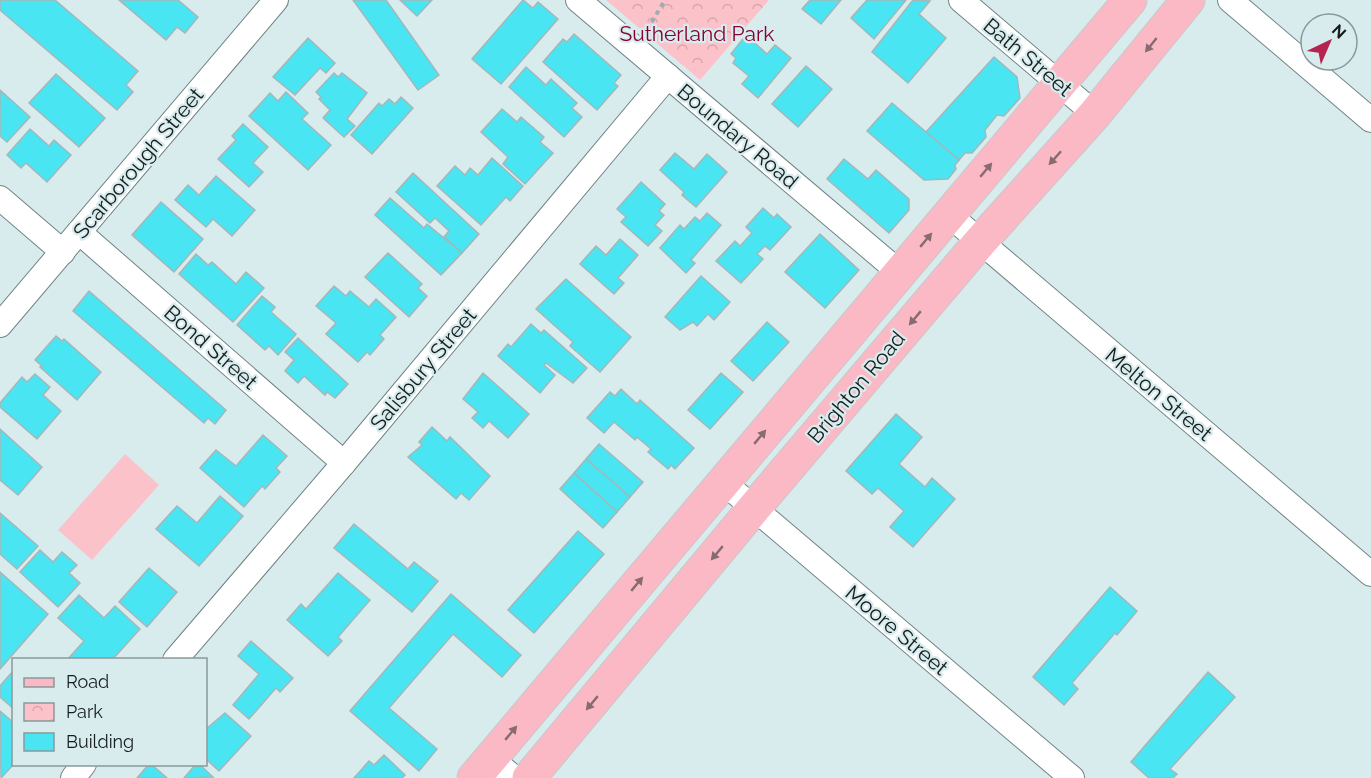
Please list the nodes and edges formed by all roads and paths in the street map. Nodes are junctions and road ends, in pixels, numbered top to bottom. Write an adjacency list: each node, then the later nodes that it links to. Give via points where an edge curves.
1 (276, 0): 15 (street, Scarborough Street)
2 (578, 0): 8 (street, Boundary Road)
3 (664, 0): 8 (path)
4 (961, 0): 10 (street, Bath Street)
5 (1130, 0): 10 (main road, Brighton Road)
6 (1188, 0): 11 (main road, Brighton Road, one-way to 11)
7 (1230, 0): 12 (street)
8 (634, 47): 9 (street, Boundary Road)
9 (668, 76): 18 (street, Boundary Road); 20 (street, Salisbury Street)
10 (1059, 83): 11 (street, Bath Street); 14 (main road, Brighton Road, one-way to 10)
11 (1095, 114): 16 (main road, Brighton Road, one-way to 16)
12 (1371, 120)
13 (0, 198): 17 (street)
14 (948, 214): 16 (street, Melton Street); 18 (main road, Brighton Road, one-way to 14)
15 (79, 232): 17 (street, Scarborough Street); 20 (street, Bond Street)
16 (980, 242): 22 (main road, Brighton Road, one-way to 22); 23 (street, Melton Street)
17 (63, 252): 19 (street, Scarborough Street)
18 (899, 272): 21 (main road, Brighton Road, one-way to 18)
19 (0, 325)
20 (344, 463): 24 (street, Salisbury Street)
21 (723, 482): 22 (street, Moore Street); 26 (main road, Brighton Road, one-way to 21)
22 (754, 508): 28 (main road, Brighton Road, one-way to 28); 29 (street, Moore Street)
23 (1371, 574)
24 (177, 658)
25 (83, 766): 27 (street)
26 (493, 772)
27 (73, 778)
28 (529, 778)
29 (1072, 778)

